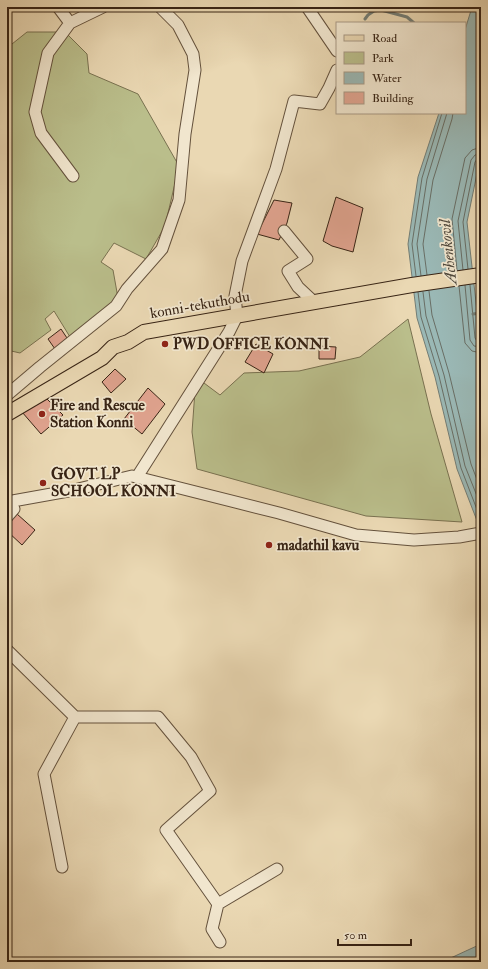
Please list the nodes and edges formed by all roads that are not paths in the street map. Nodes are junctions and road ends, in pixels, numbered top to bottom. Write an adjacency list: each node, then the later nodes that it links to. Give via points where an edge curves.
1 (58, 7): 5 (street)
2 (103, 7): 5 (street)
3 (160, 7): 13 (street, via 178,25 193,54 195,70 185,134 179,200 162,249 127,289 116,306)
4 (307, 7): 6 (street)
5 (70, 23): 8 (street, via 48,53 35,112 41,133)
6 (336, 49)
7 (336, 72): 12 (street, via 320,104 294,101 276,169 242,261 235,296)
8 (73, 176)
9 (284, 231): 11 (street, via 307,259 288,271 298,287)
10 (478, 275): 11 (main road, konni-tekuthodu)
11 (320, 301): 12 (main road, konni-tekuthodu)
12 (237, 316): 14 (main road, konni-tekuthodu, via 144,332 112,348 102,358); 15 (street)
13 (7, 395)
14 (7, 414)
15 (137, 477): 16 (street, via 74,490); 17 (street, via 356,535 414,540)
16 (9, 510)
17 (481, 533)
18 (7, 650): 19 (street)
19 (75, 717): 20 (street, via 44,774); 22 (street, via 158,717 191,757 210,791 166,830)
20 (62, 867)
21 (277, 869): 22 (street)
22 (218, 904): 23 (street, via 212,929)
23 (220, 942)

